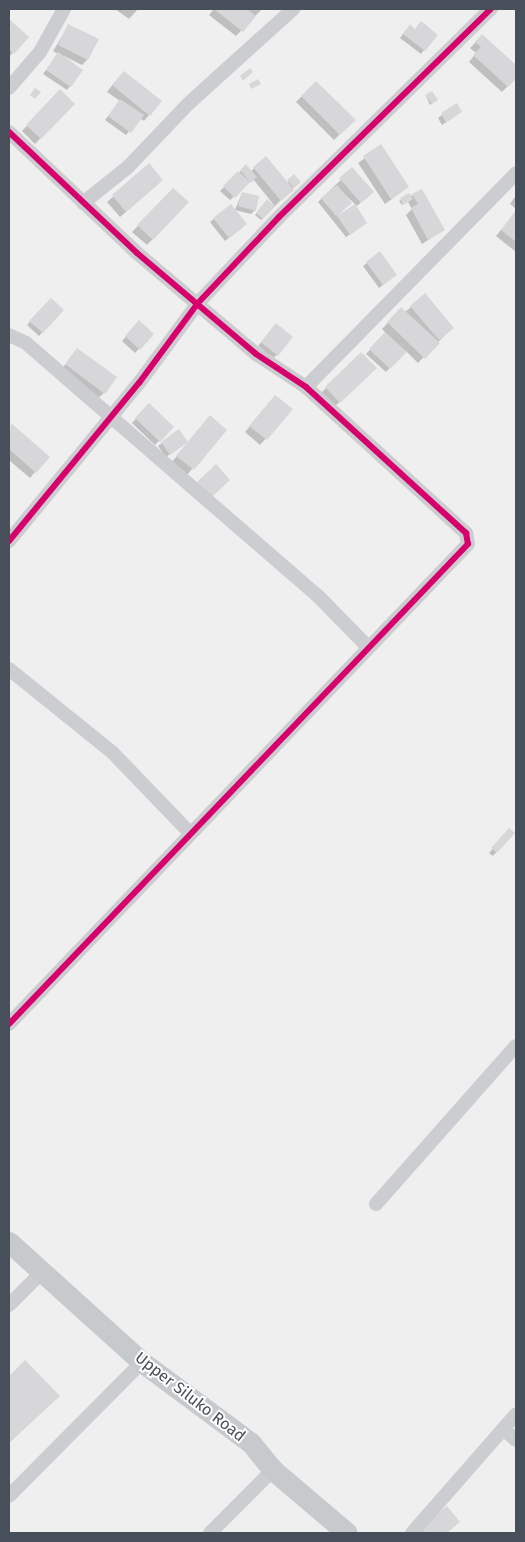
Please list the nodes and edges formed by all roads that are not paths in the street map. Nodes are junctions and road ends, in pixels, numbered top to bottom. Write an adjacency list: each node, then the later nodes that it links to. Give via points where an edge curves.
1 (64, 9): 4 (street, via 40,52)
2 (294, 9): 7 (street, via 188,104 128,167)
3 (491, 9): 8 (street, via 279,217)
4 (9, 88)
5 (9, 132): 7 (street)
6 (516, 173): 10 (street)
7 (83, 203): 8 (street, via 136,253)
8 (198, 303): 10 (street, via 256,354); 11 (street, via 139,383)
9 (9, 335): 11 (street, via 26,343)
10 (306, 387): 13 (street, via 466,533 468,544)
11 (110, 416): 12 (street); 13 (street, via 318,596)
12 (9, 541)
13 (368, 647): 15 (street)
14 (9, 669): 15 (street, via 113,753)
15 (190, 833): 16 (street)
16 (9, 1024)
17 (516, 1046): 18 (street)
18 (376, 1204)
19 (9, 1242): 20 (main road, Upper Siluko Road)
20 (42, 1272): 21 (street); 22 (main road, Upper Siluko Road)
21 (9, 1305)
22 (142, 1362): 26 (main road, Upper Siluko Road, via 251,1444); 27 (street)
23 (516, 1414): 24 (street)
24 (503, 1429): 25 (street); 30 (street)
25 (516, 1440)
26 (273, 1470): 28 (street); 29 (main road, Upper Siluko Road)
27 (9, 1496)
28 (210, 1533)
29 (347, 1533)
30 (412, 1533)

